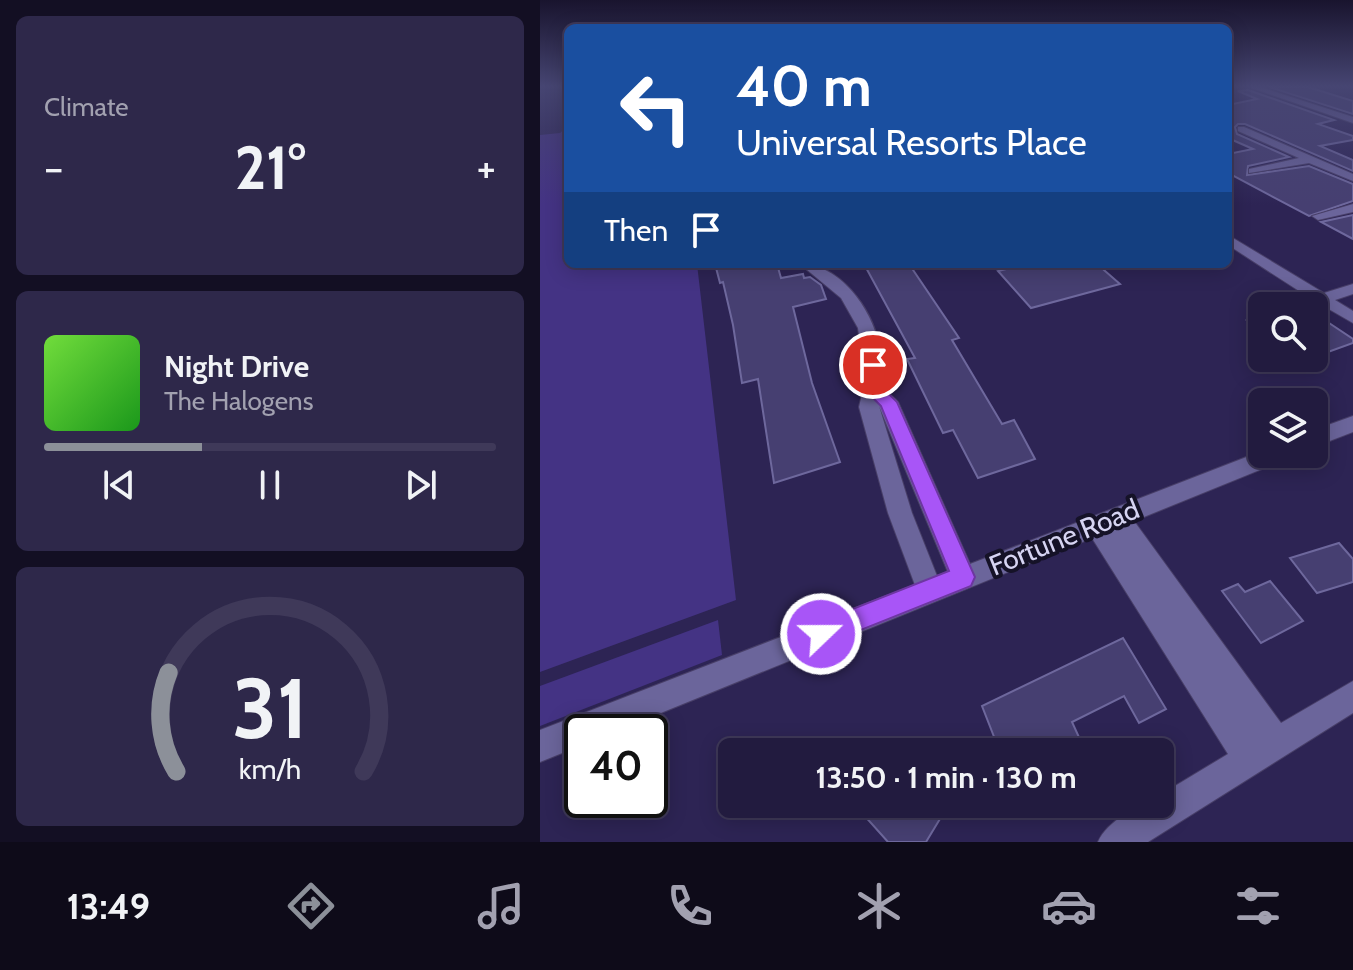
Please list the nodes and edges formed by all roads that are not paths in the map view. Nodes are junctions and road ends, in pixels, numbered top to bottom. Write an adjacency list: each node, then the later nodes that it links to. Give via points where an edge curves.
1 (1235, 126): 2 (street)
2 (1241, 129): 3 (street); 4 (street)
3 (1232, 131)
4 (1311, 159): 5 (street); 6 (street)
5 (1253, 171)
6 (1353, 178)
7 (1353, 208): 8 (street)
8 (1318, 216)
9 (1232, 242): 12 (street)
10 (812, 268): 16 (street, via 846,293 863,314)
11 (1353, 289): 13 (street)
12 (1312, 292)
13 (1328, 297)
14 (1328, 302): 15 (street)
15 (1353, 318)
16 (877, 393): 21 (street, via 888,402); 22 (street, via 869,407)
17 (1353, 424): 18 (street)
18 (1328, 434)
19 (1248, 465): 20 (street, Fortune Road)
20 (1107, 521): 21 (street, Fortune Road); 25 (street)
21 (963, 577): 22 (street, Fortune Road)
22 (930, 590): 24 (street, Fortune Road)
23 (1353, 696): 25 (street)
24 (540, 746)
25 (1263, 752): 26 (street)
26 (1116, 842)

